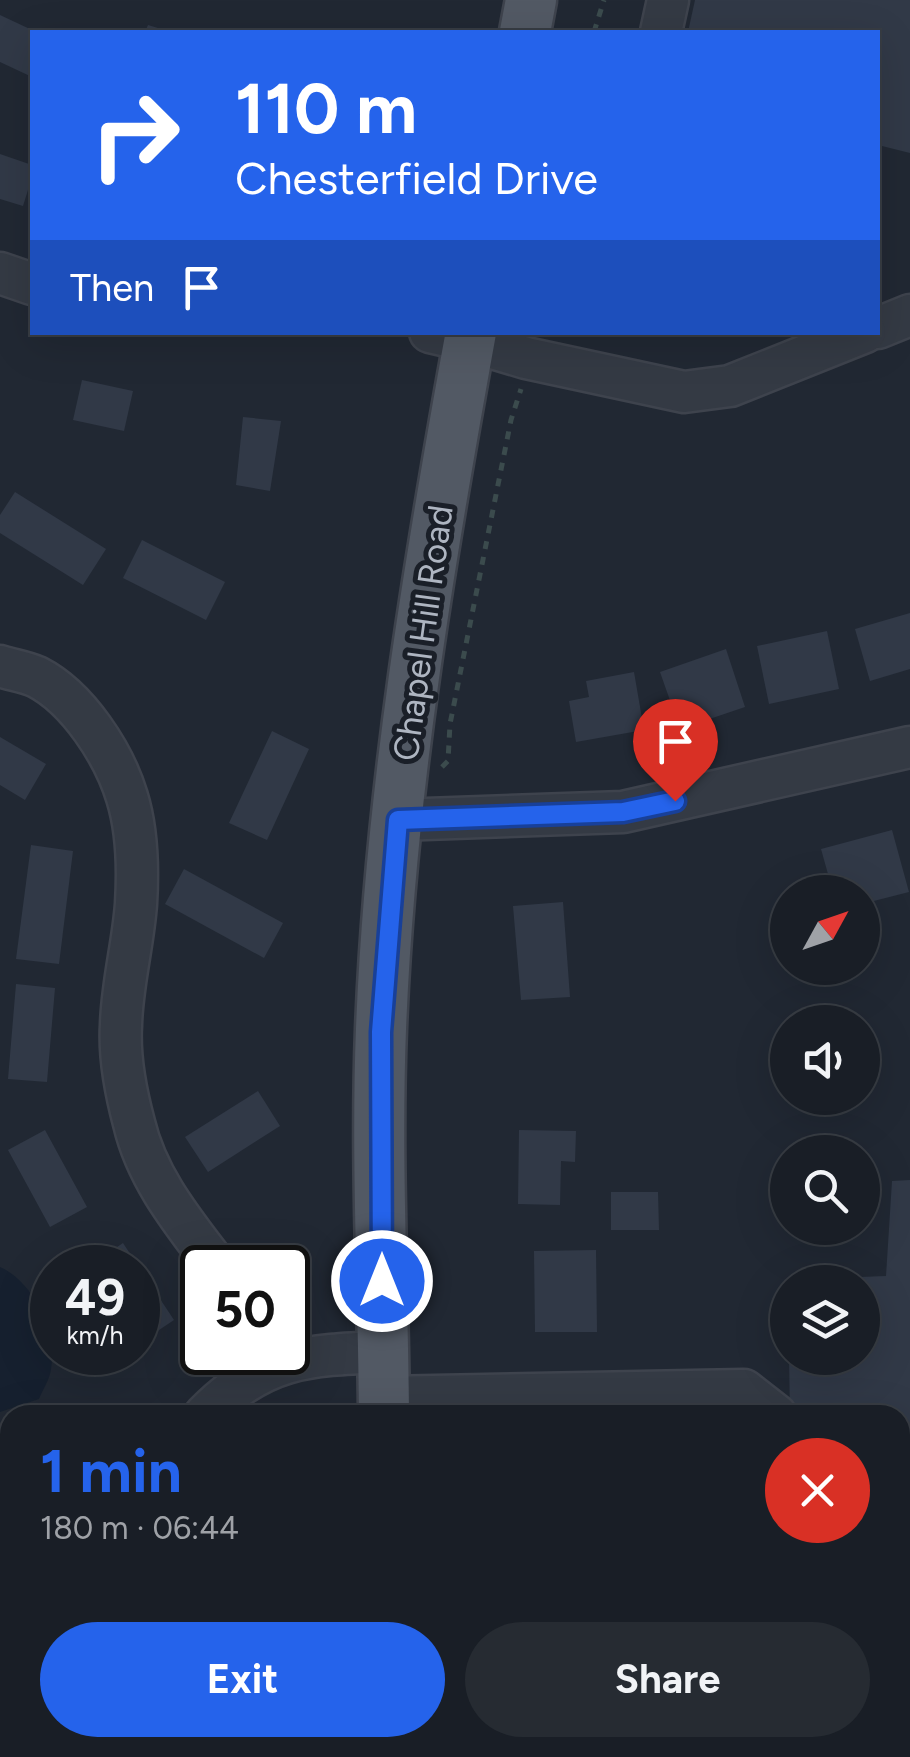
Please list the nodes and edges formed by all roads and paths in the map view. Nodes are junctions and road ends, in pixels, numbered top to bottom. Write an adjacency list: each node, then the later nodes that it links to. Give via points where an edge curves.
1 (531, 0): 4 (main road)
2 (604, 0): 5 (path)
3 (668, 0): 6 (street)
4 (525, 30)
5 (595, 30)
6 (660, 30)
7 (0, 272): 8 (street)
8 (30, 283)
9 (910, 314): 10 (street)
10 (880, 327)
11 (457, 335): 12 (street, via 526,358 684,392 730,386); 17 (main road, Chapel Hill Road)
12 (858, 335)
13 (521, 395): 16 (path, via 450,724)
14 (0, 666): 18 (street, via 55,689 90,728 127,798 136,902 120,1030 133,1121 167,1200)
15 (910, 747): 17 (street, via 623,812)
16 (448, 762)
17 (398, 820): 21 (main road, Chapel Hill Road, via 381,1032)
18 (201, 1245)
19 (310, 1355): 21 (street, via 330,1354)
20 (253, 1375): 22 (street)
21 (384, 1388): 23 (street, via 744,1390)
22 (216, 1405)
23 (763, 1405)

